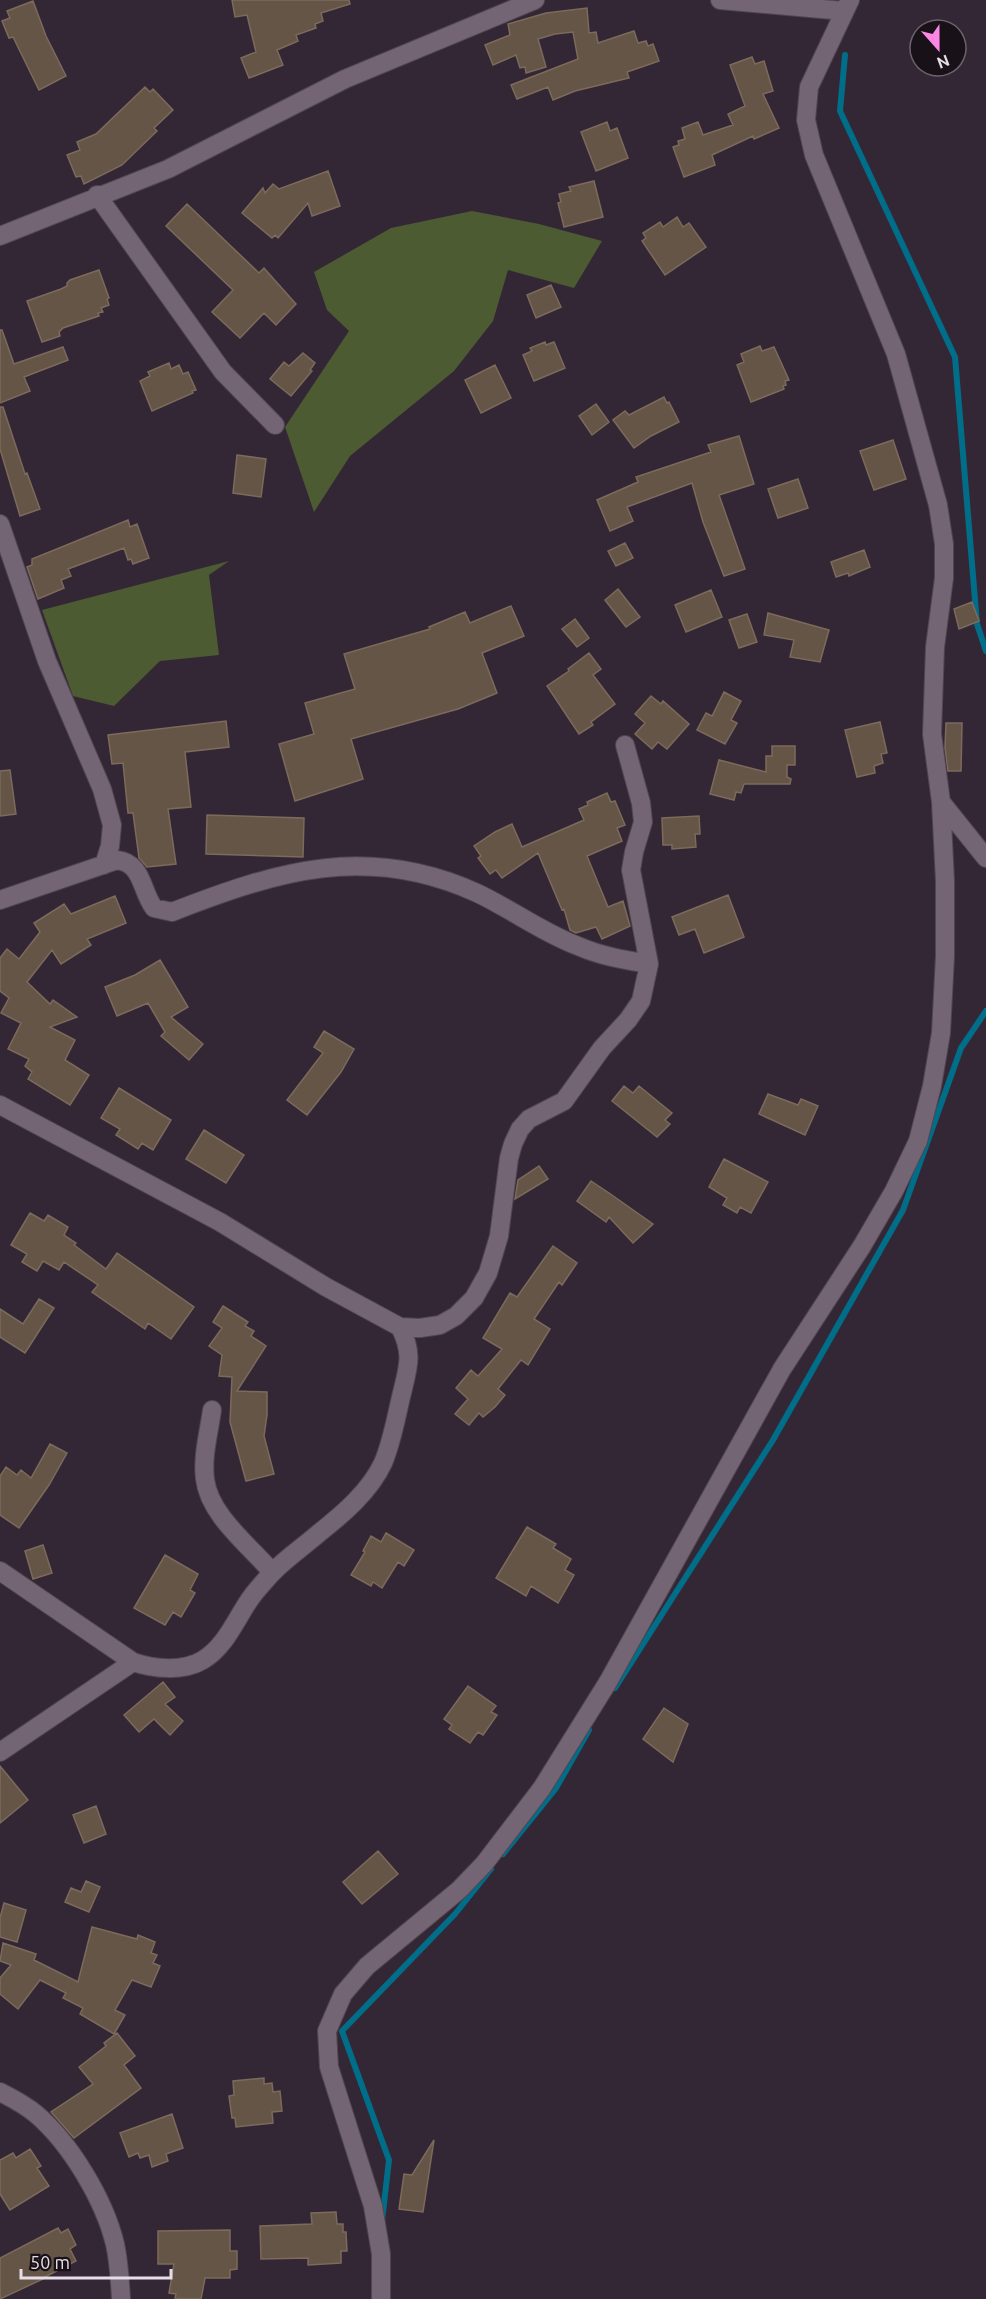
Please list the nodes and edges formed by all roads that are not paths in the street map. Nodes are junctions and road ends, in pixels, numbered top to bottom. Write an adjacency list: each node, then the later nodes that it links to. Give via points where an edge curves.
1 (535, 0): 4 (street, via 345,79 168,169)
2 (720, 0): 3 (street)
3 (847, 6): 9 (street, via 809,87 806,120 814,155 896,354 938,506 944,578 934,647 932,734)
4 (97, 195): 5 (street); 6 (street, via 223,372)
5 (0, 236)
6 (275, 425)
7 (0, 524): 11 (street, via 47,661 102,789 112,825)
8 (625, 745): 13 (street, via 641,803 643,822 631,870)
9 (941, 802): 10 (street); 23 (street, via 945,881 941,1033 918,1141 899,1181 782,1369 614,1672 542,1788 459,1890 368,1966 343,1994 327,2031 329,2067 373,2206 381,2254)
10 (986, 858)
11 (104, 865): 12 (street); 13 (street, via 117,860 130,863 146,898 163,912 289,873 354,865 399,869 453,883 577,946 615,959)
12 (0, 900)
13 (649, 964): 15 (street, via 641,1000 571,1093 520,1129 509,1158 499,1236 488,1273 474,1298 440,1325)
14 (0, 1105): 15 (street, via 220,1222)
15 (400, 1327): 18 (street, via 410,1352 383,1463 344,1512)
16 (212, 1410): 18 (street, via 205,1460 207,1493 217,1511)
17 (0, 1570): 19 (street)
18 (272, 1572): 19 (street, via 217,1649 202,1660 159,1668)
19 (133, 1662): 20 (street)
20 (0, 1752)
21 (0, 2092): 22 (street, via 35,2114 56,2134 93,2188 115,2244)
22 (121, 2299)
23 (381, 2299)

